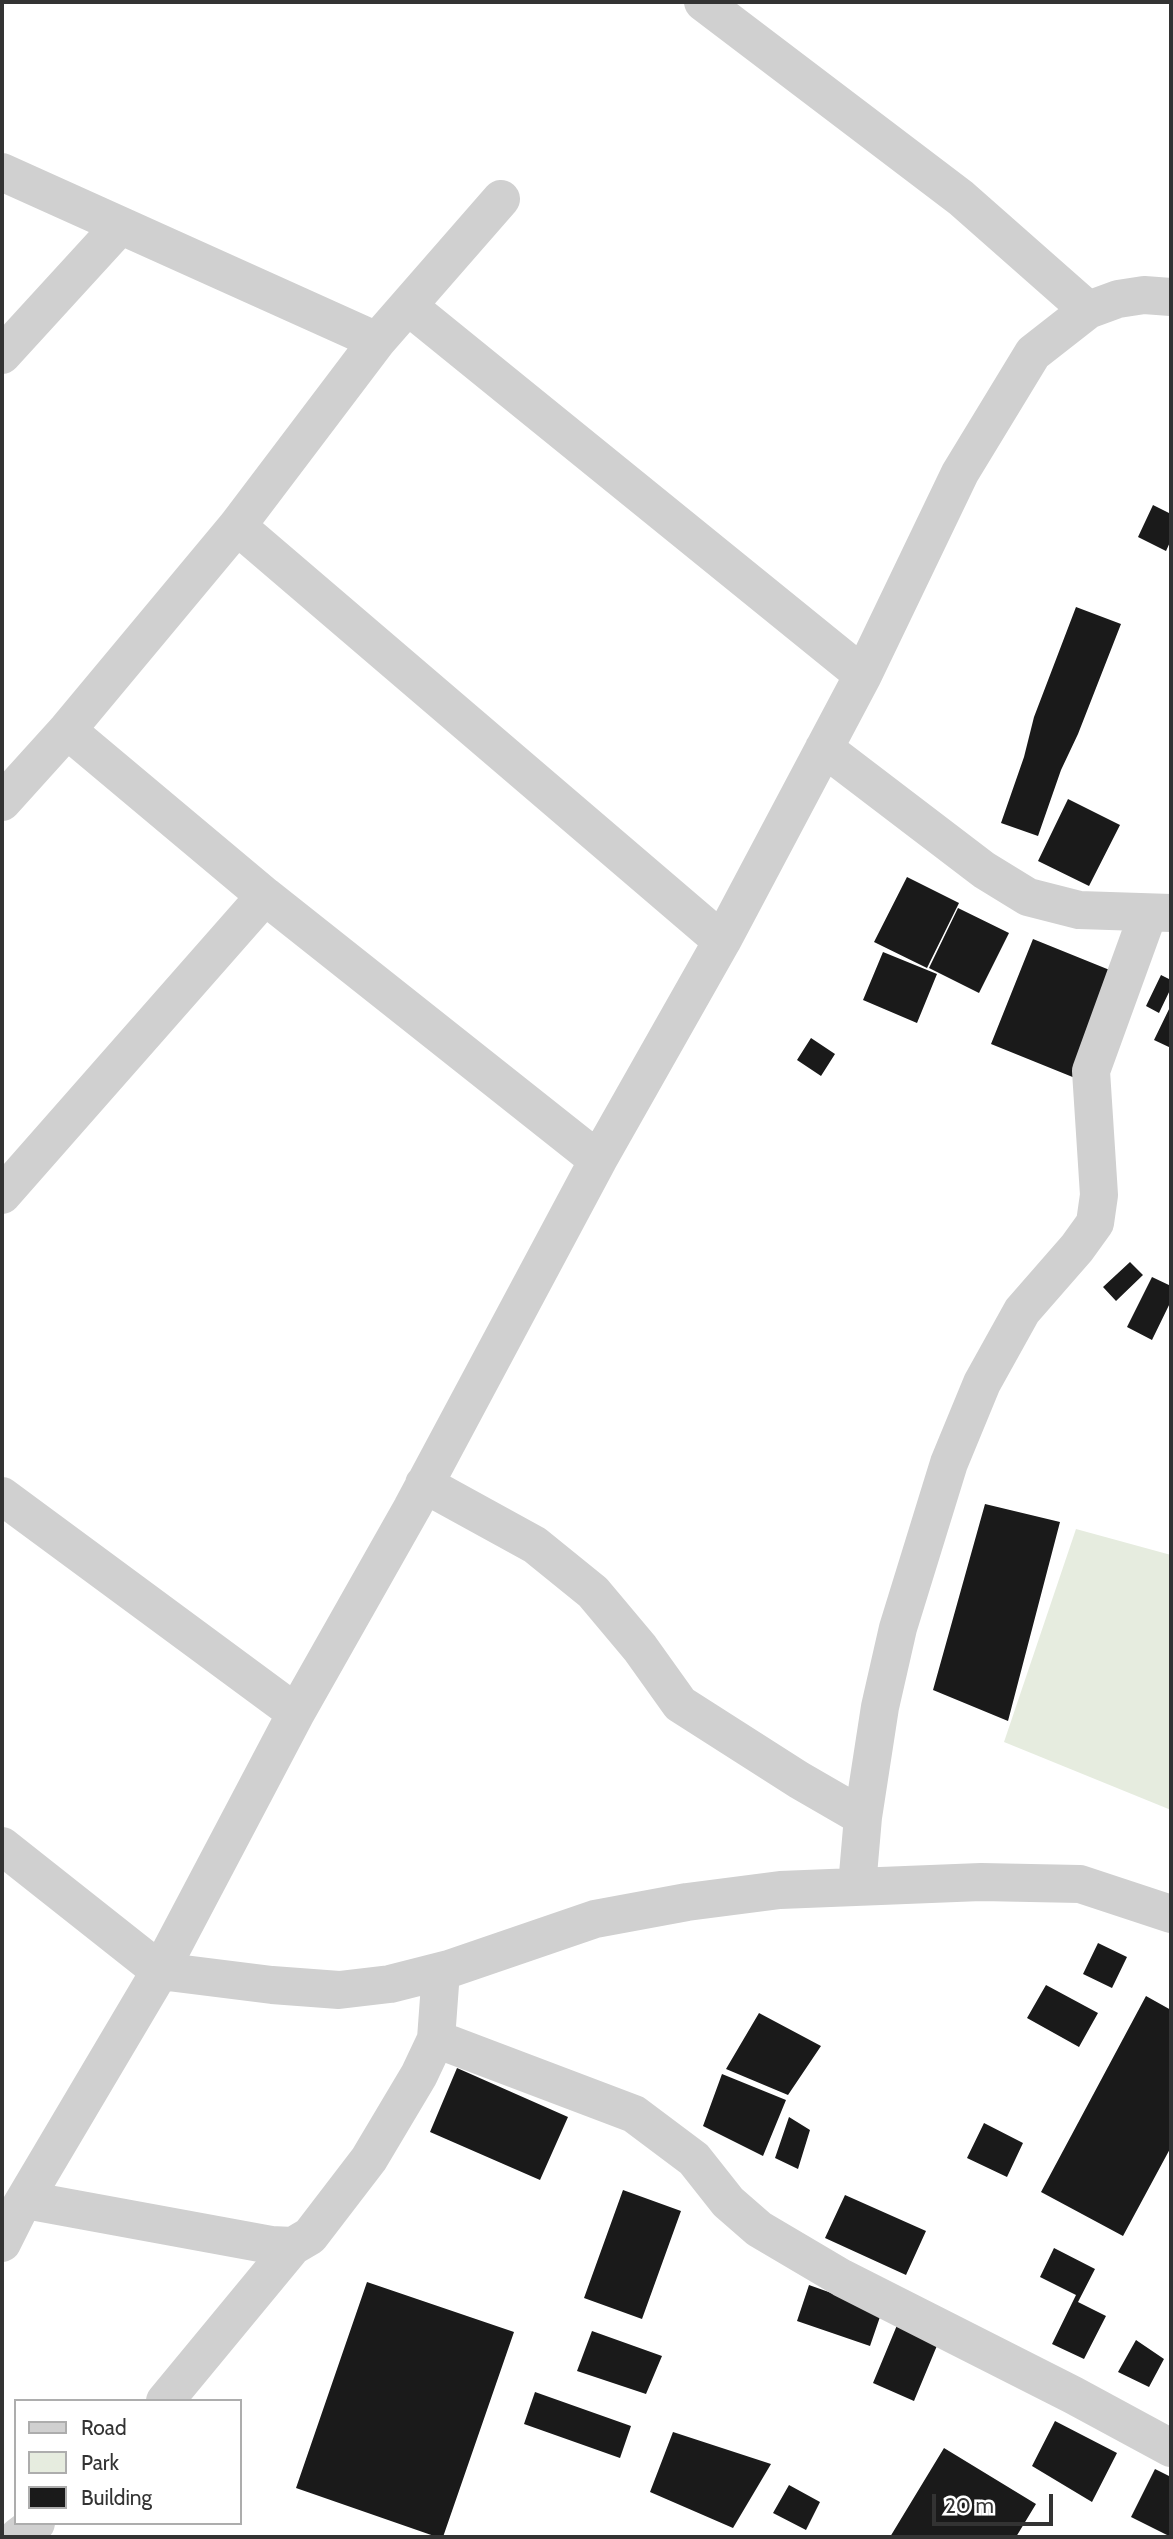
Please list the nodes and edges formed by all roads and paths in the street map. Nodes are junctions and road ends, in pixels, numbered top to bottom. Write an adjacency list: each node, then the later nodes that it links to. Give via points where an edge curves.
1 (703, 2): 7 (street, via 961,198)
2 (2, 172): 4 (street)
3 (501, 199): 6 (street)
4 (120, 226): 8 (street); 9 (street)
5 (1171, 297): 7 (street, via 1118,299)
6 (408, 306): 8 (street); 11 (street)
7 (1088, 310): 11 (street, via 1033,353 960,473)
8 (377, 341): 10 (street)
9 (2, 355)
10 (237, 526): 12 (street); 17 (street)
11 (863, 675): 13 (street)
12 (67, 730): 14 (street); 15 (street)
13 (824, 748): 16 (street, via 984,870 1028,897 1079,910); 17 (street)
14 (2, 802)
15 (265, 896): 18 (street); 19 (street)
16 (1159, 914): 23 (street, via 1091,1071 1099,1195 1095,1223 1022,1311 982,1383 950,1463 898,1628)
17 (722, 941): 18 (street)
18 (598, 1160): 20 (street)
19 (2, 1195)
20 (424, 1485): 22 (street); 23 (street, via 535,1545 593,1592 680,1704)
21 (2, 1496): 22 (street)
22 (296, 1713): 28 (street)
23 (863, 1817): 25 (street)
24 (2, 1846): 28 (street)
25 (857, 1886): 26 (street, via 1080,1884); 27 (street, via 780,1890 595,1919)
26 (1171, 1914)
27 (441, 1971): 28 (street, via 339,1990); 29 (street)
28 (160, 1972): 30 (street)
29 (436, 2039): 32 (street, via 369,2158 310,2236); 34 (street, via 634,2113 694,2159 728,2202 759,2229)
30 (16, 2201): 31 (street); 32 (street)
31 (2, 2243)
32 (293, 2246): 33 (street)
33 (167, 2399)
34 (1171, 2448)
35 (33, 2525): 36 (street)
36 (18, 2537)

